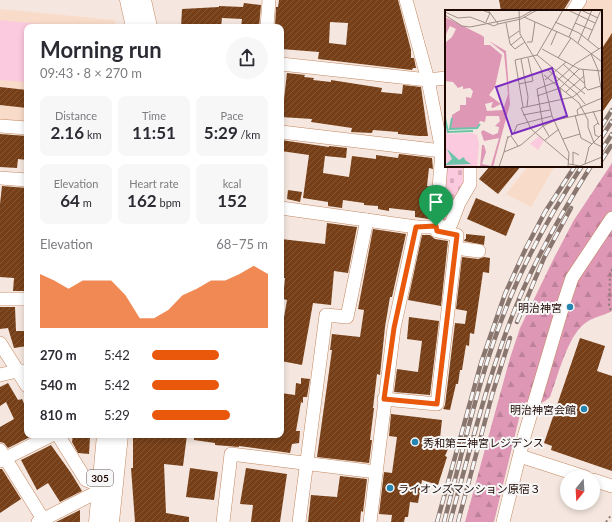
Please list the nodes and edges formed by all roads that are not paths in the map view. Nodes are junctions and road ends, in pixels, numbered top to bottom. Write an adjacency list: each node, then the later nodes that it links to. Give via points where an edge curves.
1 (128, 0): 7 (main road)
2 (143, 0): 8 (main road)
3 (269, 0): 9 (street)
4 (406, 0): 12 (street)
5 (580, 0): 6 (street)
6 (574, 10)
7 (133, 24)
8 (148, 24)
9 (266, 24)
10 (284, 64): 12 (street)
11 (445, 78): 12 (street)
12 (428, 80): 16 (street)
13 (0, 126): 14 (street)
14 (24, 128)
15 (284, 132): 16 (street)
16 (442, 151): 23 (street)
17 (470, 167): 23 (street, via 470,184 451,224 447,227)
18 (0, 178): 19 (street)
19 (24, 180)
20 (284, 208): 22 (street)
21 (612, 218): 38 (street, via 572,278)
22 (367, 220): 24 (street); 39 (street, via 347,317 326,314)
23 (436, 226): 24 (street); 25 (street, via 437,231 457,235)
24 (416, 227): 32 (street, via 394,328)
25 (455, 248): 26 (street); 32 (street, via 437,404)
26 (479, 251)
27 (0, 299): 28 (street)
28 (24, 299)
29 (0, 343): 30 (street)
30 (22, 371): 31 (street)
31 (0, 375)
32 (384, 399): 41 (street)
33 (45, 438): 37 (street)
34 (60, 438): 44 (street, via 86,480)
35 (104, 438): 44 (main road, 305)
36 (120, 438): 47 (main road, 305)
37 (2, 456): 45 (street)
38 (520, 456): 40 (street); 51 (street)
39 (307, 464): 41 (street); 48 (street, via 231,454); 49 (street)
40 (563, 470)
41 (376, 472): 50 (street)
42 (600, 482): 43 (street)
43 (612, 486)
44 (99, 488): 45 (street); 46 (main road, 305)
45 (41, 521)
46 (96, 522)
47 (112, 522)
48 (223, 522)
49 (300, 522)
50 (370, 522)
51 (503, 522)

